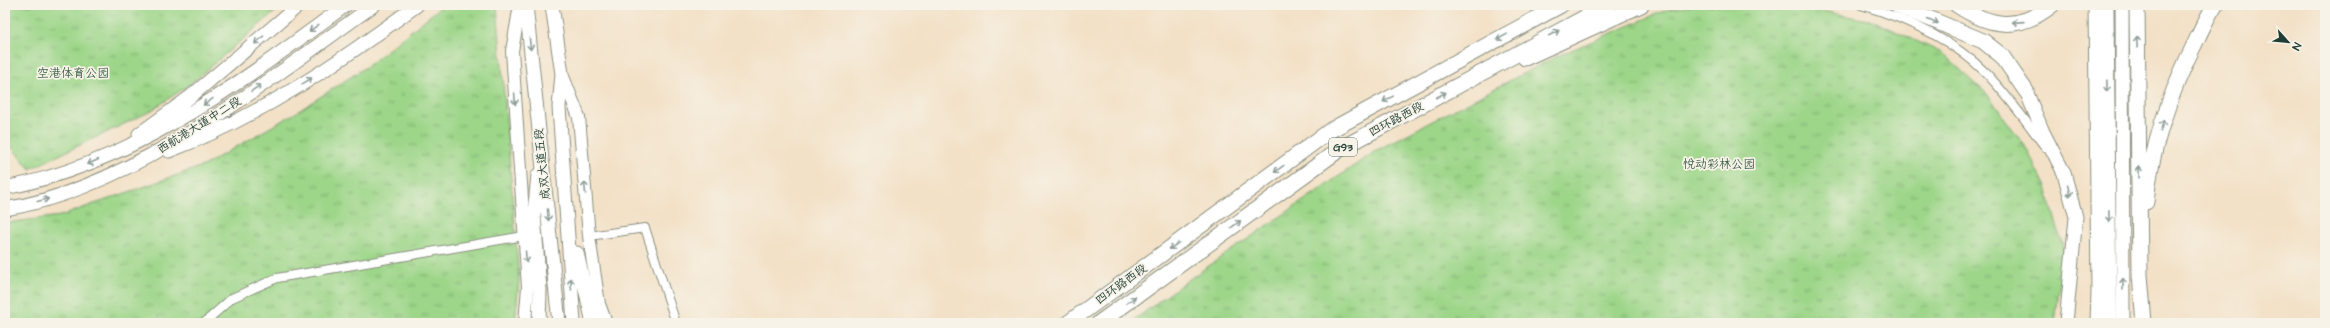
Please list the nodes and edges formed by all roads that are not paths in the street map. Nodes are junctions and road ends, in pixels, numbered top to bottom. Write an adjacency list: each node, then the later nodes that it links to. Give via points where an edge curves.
1 (299, 5): 25 (main road, one-way to 25, via 190,97)
2 (346, 5): 25 (main road, 西航港大道中二段, one-way to 25, via 181,120)
3 (374, 5): 26 (main road, 西航港大道中二段, one-way to 3, via 212,119)
4 (417, 5): 26 (main road, one-way to 4, via 209,136 359,48)
5 (520, 5): 31 (street, one-way to 31, via 512,51)
6 (526, 5): 24 (main road, 成双大道五段, one-way to 24)
7 (552, 5): 20 (main road, 成双大道五段)
8 (1608, 5): 21 (highway, 四环路西段 / G93, one-way to 8)
9 (1861, 5): 27 (street, via 1918,26 1948,44 1985,72)
10 (1897, 5): 22 (highway, one-way to 22, via 1983,41 2002,56)
11 (1957, 5): 12 (highway, one-way to 11, via 2023,22 2000,23 1987,22)
12 (2052, 5)
13 (2096, 5): 44 (highway)
14 (2107, 5): 45 (main road, one-way to 45)
15 (2122, 5): 46 (main road, one-way to 15)
16 (2137, 5): 32 (highway, one-way to 16)
17 (2215, 5): 32 (highway, one-way to 17, via 2146,196 2156,148 2168,105 2184,65)
18 (1636, 6): 21 (highway, via 1552,47)
19 (1555, 7): 41 (highway, 四环路西段 / G93, one-way to 41, via 1331,130)
20 (562, 74): 23 (main road, 成双大道五段); 30 (street, one-way to 20, via 579,117)
21 (1470, 80): 42 (highway, 四环路西段 / G93, one-way to 21, via 1340,149)
22 (2026, 91): 27 (main road)
23 (559, 107): 37 (main road, 成双大道五段, one-way to 23); 38 (main road, via 578,264)
24 (540, 145): 31 (main road); 36 (main road, 成双大道五段, one-way to 36)
25 (112, 154): 28 (main road, 西航港大道中二段, one-way to 28, via 75,170)
26 (133, 164): 29 (main road, 西航港大道中二段, one-way to 26, via 64,194)
27 (2064, 173): 43 (main road, one-way to 43, via 2076,217)
28 (5, 188)
29 (5, 209)
30 (590, 236): 39 (street, via 599,304); 40 (street, via 644,228)
31 (530, 238): 33 (street, via 277,278 232,298); 34 (street, one-way to 34); 35 (main road, via 540,289)
32 (2140, 275): 47 (highway)
33 (204, 323)
34 (525, 323)
35 (539, 323)
36 (559, 323)
37 (574, 323)
38 (593, 323)
39 (606, 323)
40 (676, 323)
41 (1068, 323)
42 (1099, 323)
43 (2066, 323)
44 (2098, 323)
45 (2110, 323)
46 (2123, 323)
47 (2144, 323)

